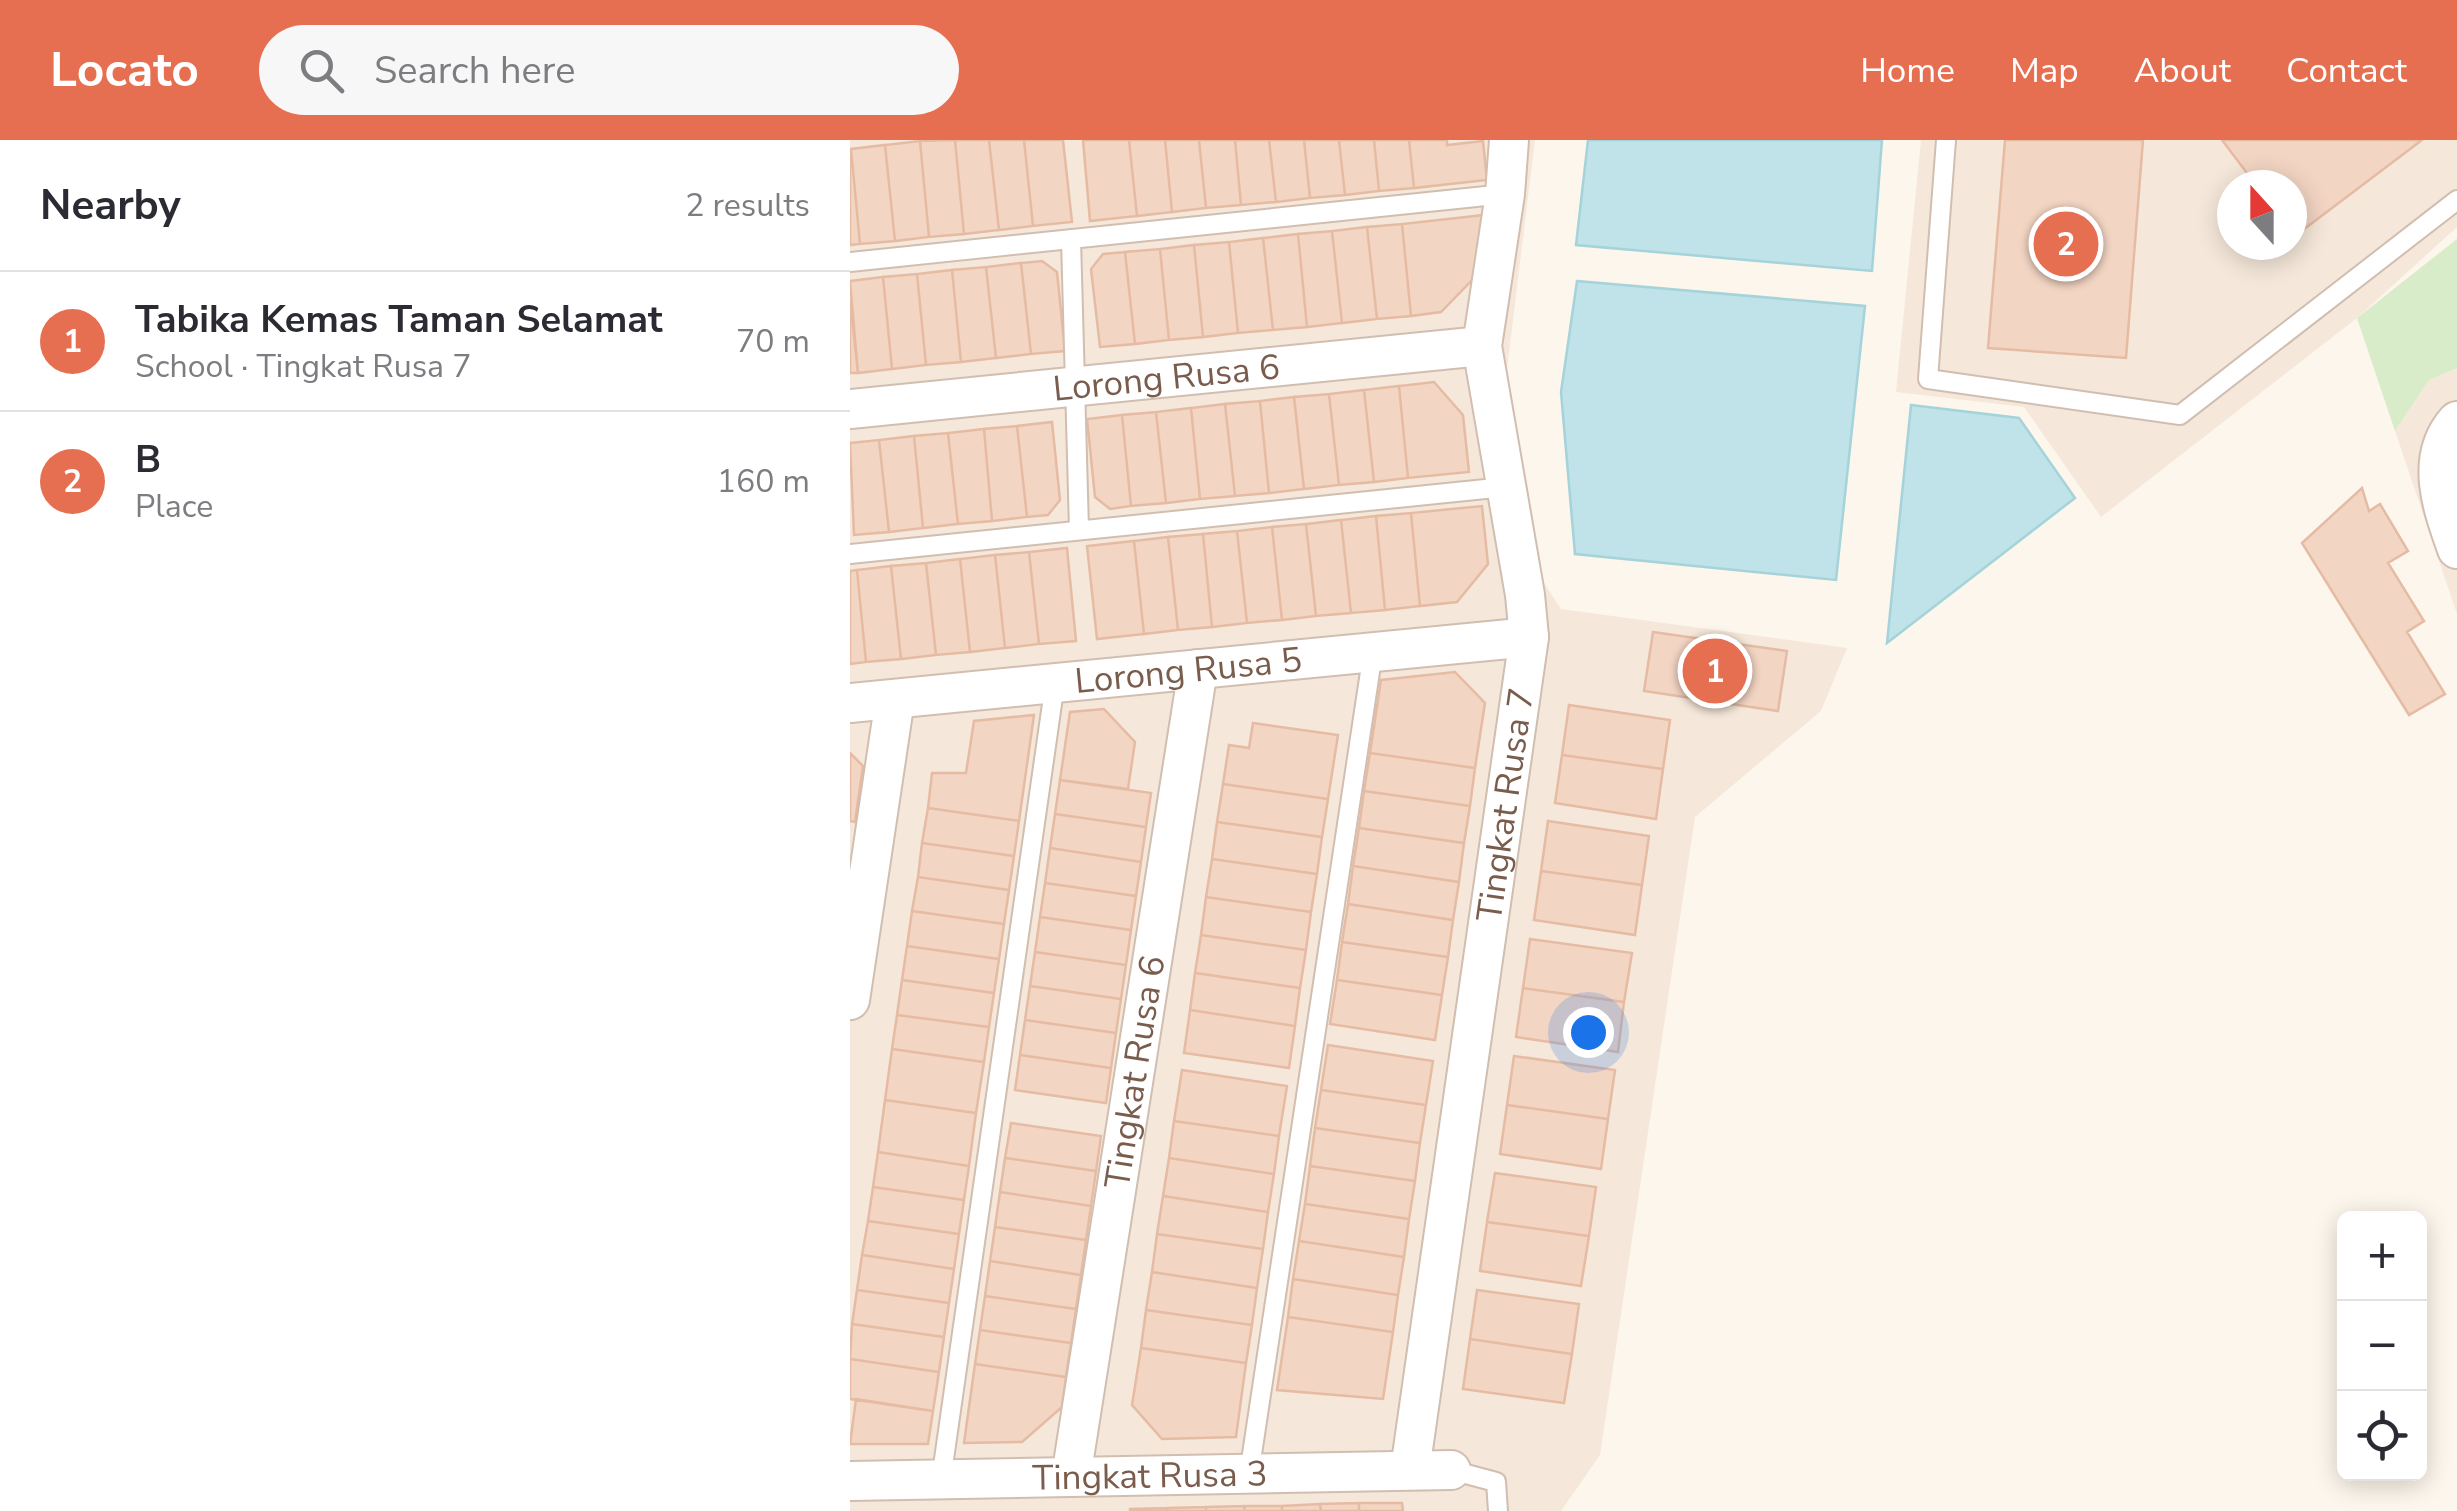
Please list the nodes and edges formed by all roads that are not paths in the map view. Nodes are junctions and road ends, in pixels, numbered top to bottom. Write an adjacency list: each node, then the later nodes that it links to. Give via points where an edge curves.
1 (1509, 140): 3 (street, Tingkat Rusa 7)
2 (1946, 140): 4 (lane, via 1928,379 2180,415)
3 (1505, 194): 5 (lane); 7 (street, Tingkat Rusa 7)
4 (2457, 200)
5 (1071, 239): 6 (lane); 8 (lane)
6 (850, 262)
7 (1482, 346): 8 (street, Lorong Rusa 6); 11 (street, Tingkat Rusa 7)
8 (1074, 387): 9 (street, Lorong Rusa 6); 12 (lane)
9 (850, 409)
10 (2457, 421): 13 (street, via 2436,470)
11 (1505, 486): 12 (lane); 15 (street, Tingkat Rusa 7)
12 (1079, 530): 14 (lane)
13 (2457, 549)
14 (850, 554)
15 (1529, 637): 16 (street, Lorong Rusa 5); 22 (street, Tingkat Rusa 7)
16 (1373, 652): 17 (street, Lorong Rusa 5); 24 (lane)
17 (1198, 669): 18 (street, Lorong Rusa 5); 25 (street, Tingkat Rusa 6)
18 (1054, 683): 19 (street, Lorong Rusa 5); 26 (lane)
19 (894, 698): 20 (street, Lorong Rusa 5); 21 (street)
20 (850, 703)
21 (850, 1000)
22 (1410, 1470): 23 (street, Tingkat Rusa 3); 24 (street, Tingkat Rusa 3)
23 (1451, 1470): 28 (lane, via 1496,1482)
24 (1249, 1474): 25 (street, Tingkat Rusa 3)
25 (1072, 1477): 26 (street, Tingkat Rusa 3)
26 (941, 1480): 27 (street, Tingkat Rusa 3)
27 (850, 1481)
28 (1498, 1511)

